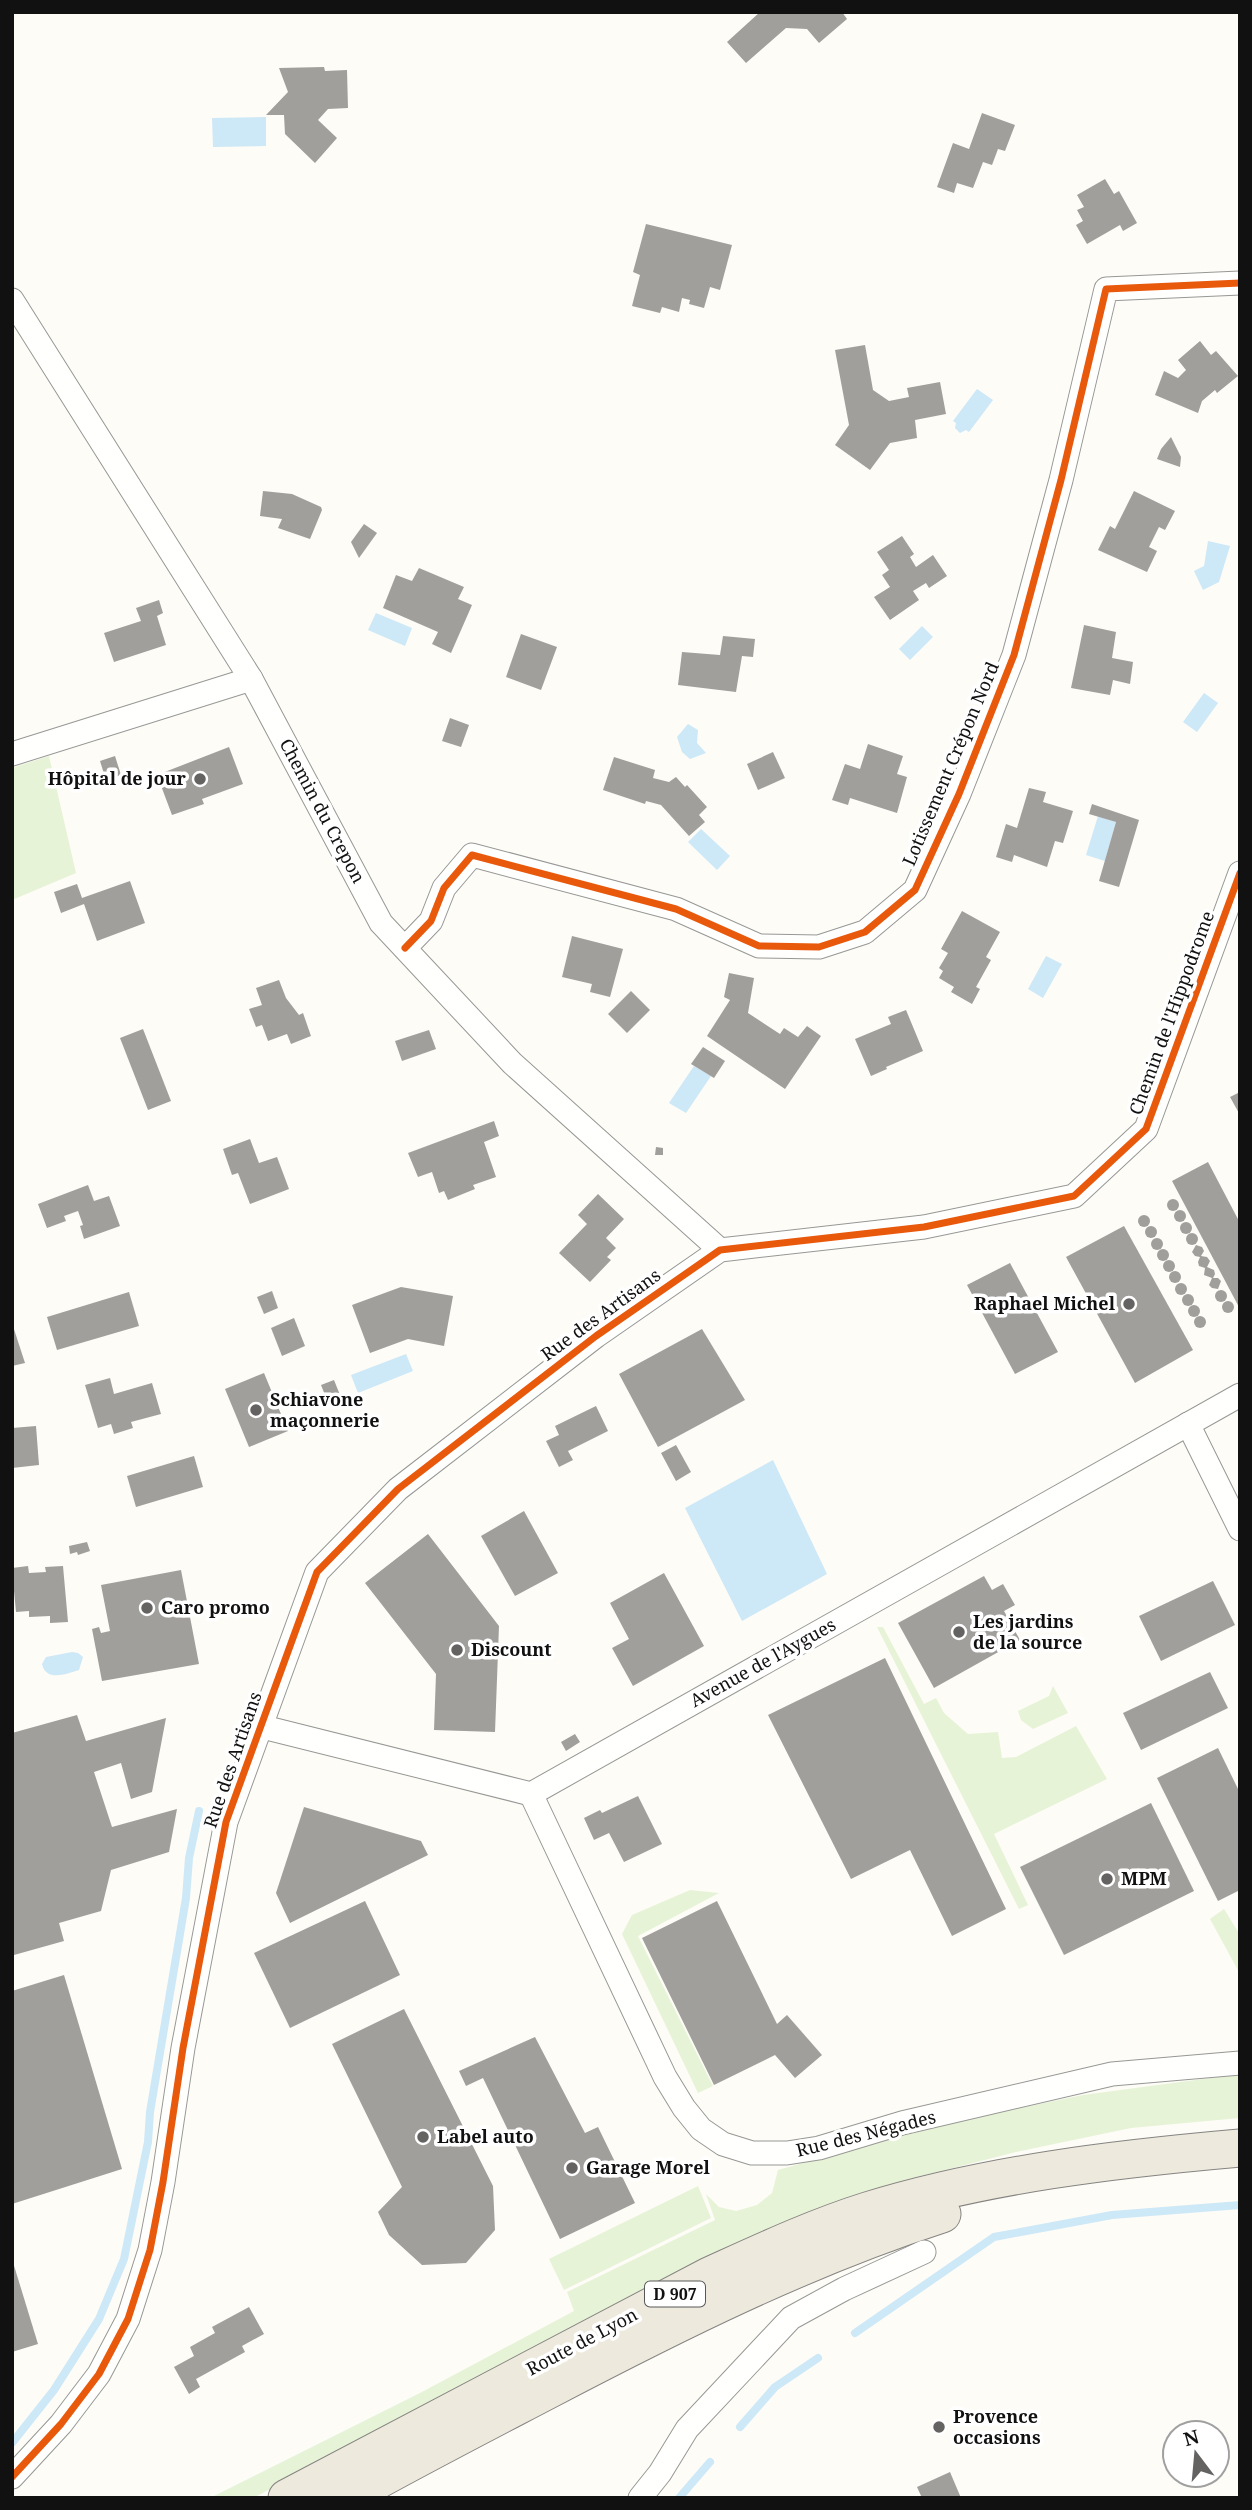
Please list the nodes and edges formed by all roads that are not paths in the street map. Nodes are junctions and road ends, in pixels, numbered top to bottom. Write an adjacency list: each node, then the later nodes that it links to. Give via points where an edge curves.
1 (1240, 283): 6 (street, Lotissement Crépon Nord, via 1106,289 1014,655 915,890 864,932 818,947 759,946 676,909 472,855 444,888 430,921)
2 (12, 300): 3 (street, Chemin du Crepon)
3 (251, 679): 4 (street); 6 (street, Chemin du Crepon, via 382,923)
4 (12, 754)
5 (1240, 873): 7 (street, Chemin de l'Hippodrome, via 1146,1129 1074,1196 924,1227)
6 (405, 948): 7 (street, Chemin du Crepon, via 513,1063)
7 (720, 1250): 11 (street, Rue des Artisans, via 596,1336 398,1489 317,1572)
8 (1240, 1395): 9 (street, Avenue de l'Aygues)
9 (1188, 1423): 10 (street); 12 (street, Avenue de l'Aygues)
10 (1240, 1529)
11 (259, 1726): 12 (street); 17 (street, Rue des Artisans, via 226,1822 149,2250 128,2319 99,2374)
12 (531, 1794): 13 (street, Rue des Négades, via 665,2077 701,2129 723,2144 752,2153 787,2154 1112,2074)
13 (1240, 2063)
14 (1240, 2148): 16 (main road, Route de Lyon / D 907, via 981,2181 866,2211 687,2287)
15 (924, 2252): 20 (street, via 790,2318 687,2429)
16 (382, 2475): 18 (main road, Route de Lyon / D 907); 19 (main road, Route de Lyon / D 907)
17 (12, 2477)
18 (287, 2498)
19 (345, 2498)
20 (640, 2498)

